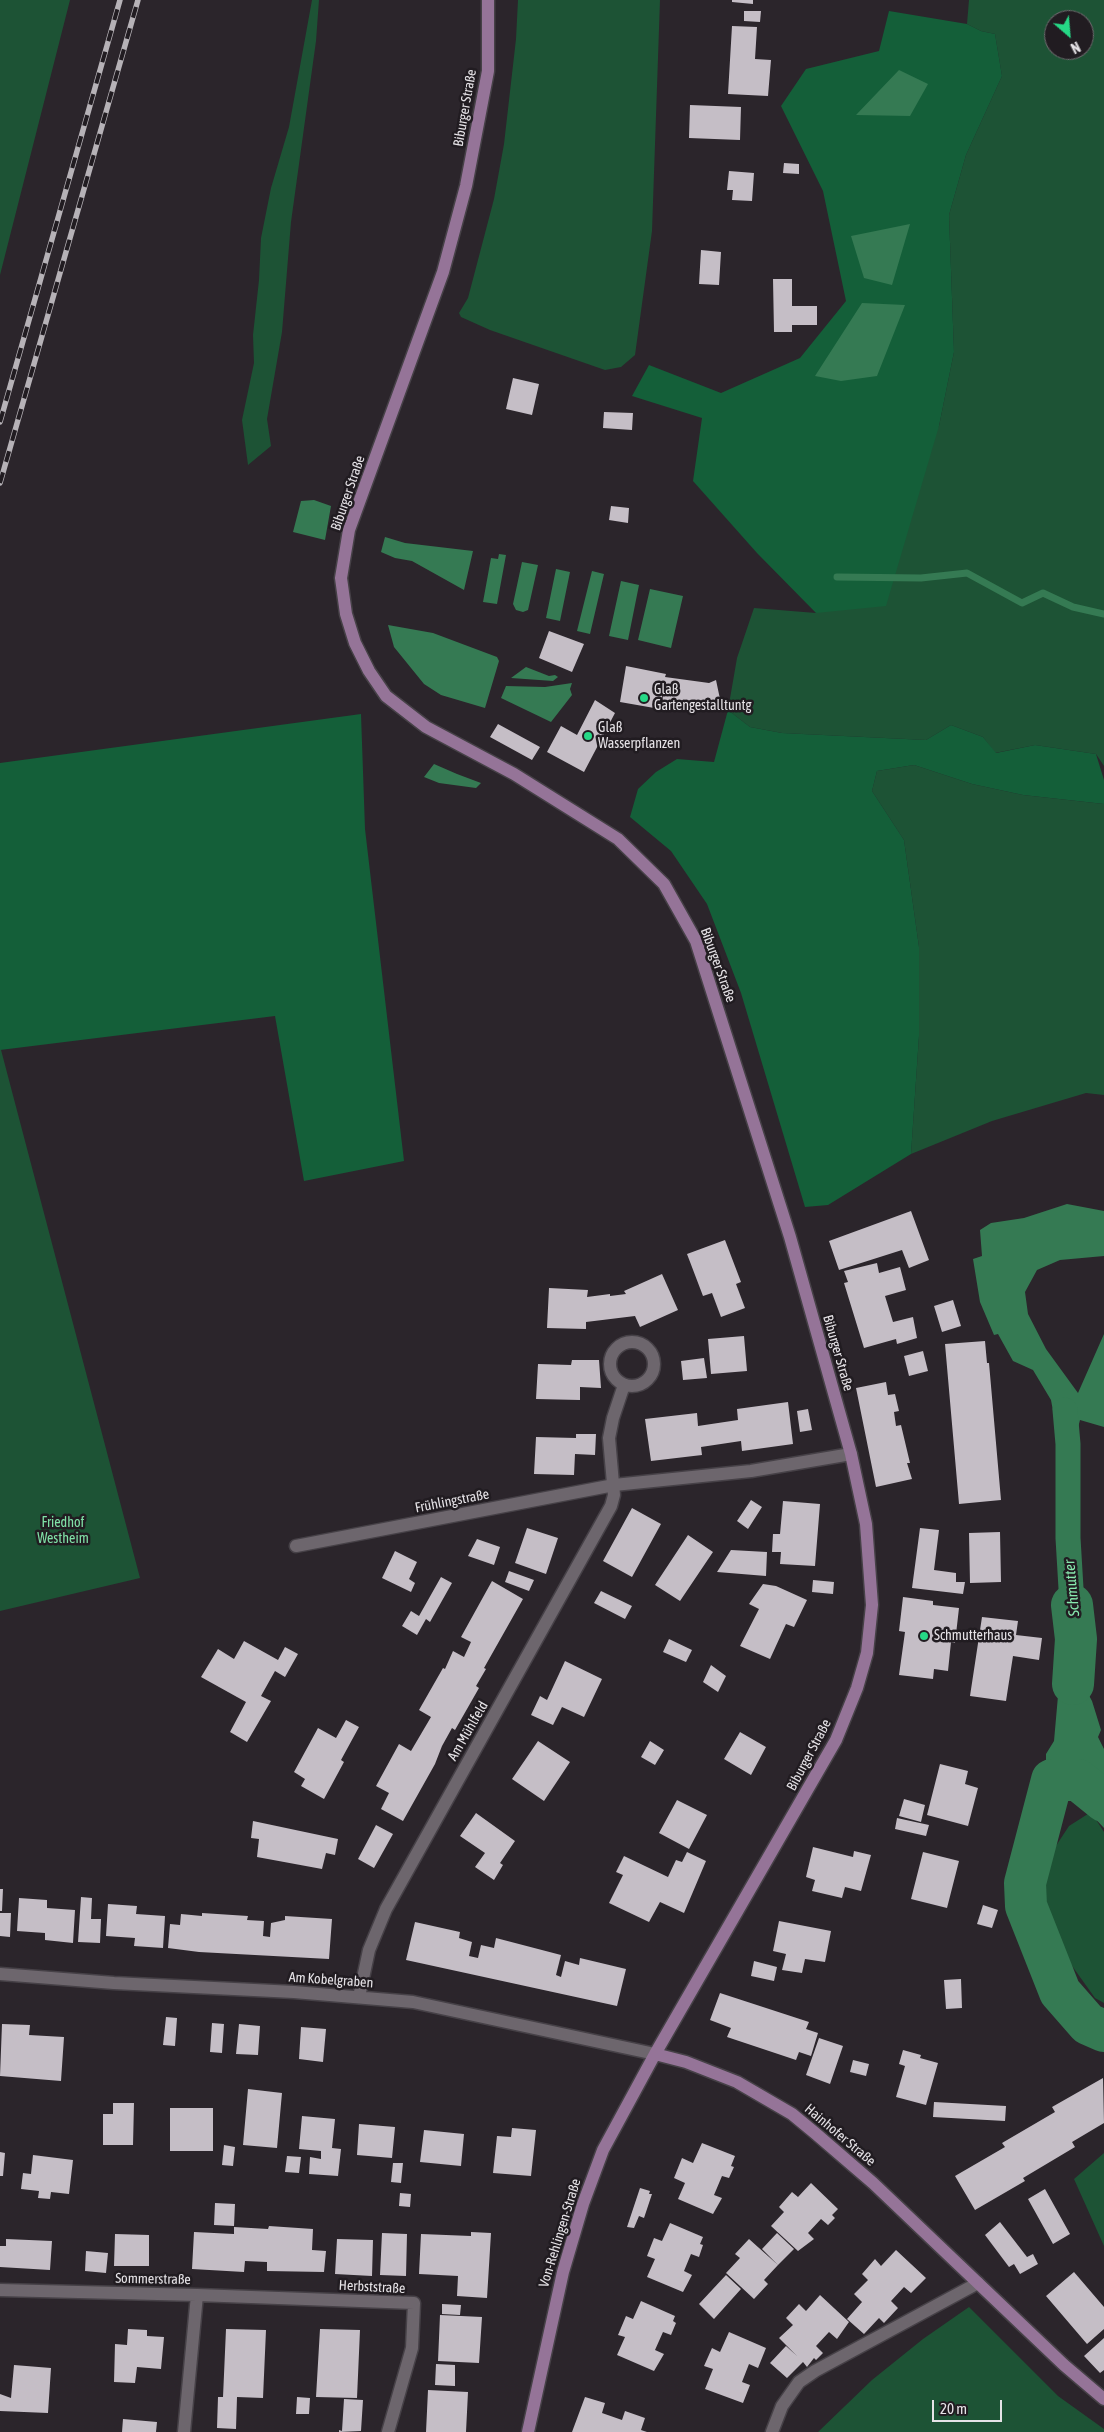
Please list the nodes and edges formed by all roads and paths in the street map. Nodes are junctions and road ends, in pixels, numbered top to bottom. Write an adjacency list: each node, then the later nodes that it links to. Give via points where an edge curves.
1 (488, 0): 3 (street, Biburger Straße, via 488,71 466,186 443,272 349,530 341,578 346,614 355,643 386,696 426,728 514,774 618,839 664,884 696,941 725,1026 790,1237)
2 (624, 1384): 4 (street, via 610,1438)
3 (851, 1454): 4 (street, Frühlingstraße, via 751,1471); 8 (street, Biburger Straße, via 866,1524 872,1605 867,1653 857,1688 836,1740 814,1780)
4 (614, 1485): 5 (street, Frühlingstraße); 7 (street, Am Mühlfeld, via 605,1520 386,1909 369,1950)
5 (296, 1546)
6 (0, 1974): 7 (street, Am Kobelgraben)
7 (359, 1997): 8 (street, Am Kobelgraben, via 412,2002)
8 (655, 2054): 9 (street, Hainhofer Straße, via 738,2082 792,2114 842,2155); 15 (street, Von-Rehlingen-Straße, via 603,2150 583,2204 554,2306)
9 (978, 2283): 12 (street, Hainhofer Straße); 16 (street, via 799,2382 782,2406)
10 (0, 2290): 11 (street, Sommerstraße)
11 (197, 2295): 13 (street, Sommerstraße); 14 (street, Herbststraße, via 414,2304 412,2348)
12 (1104, 2399)
13 (184, 2432)
14 (388, 2432)
15 (528, 2432)
16 (772, 2432)

